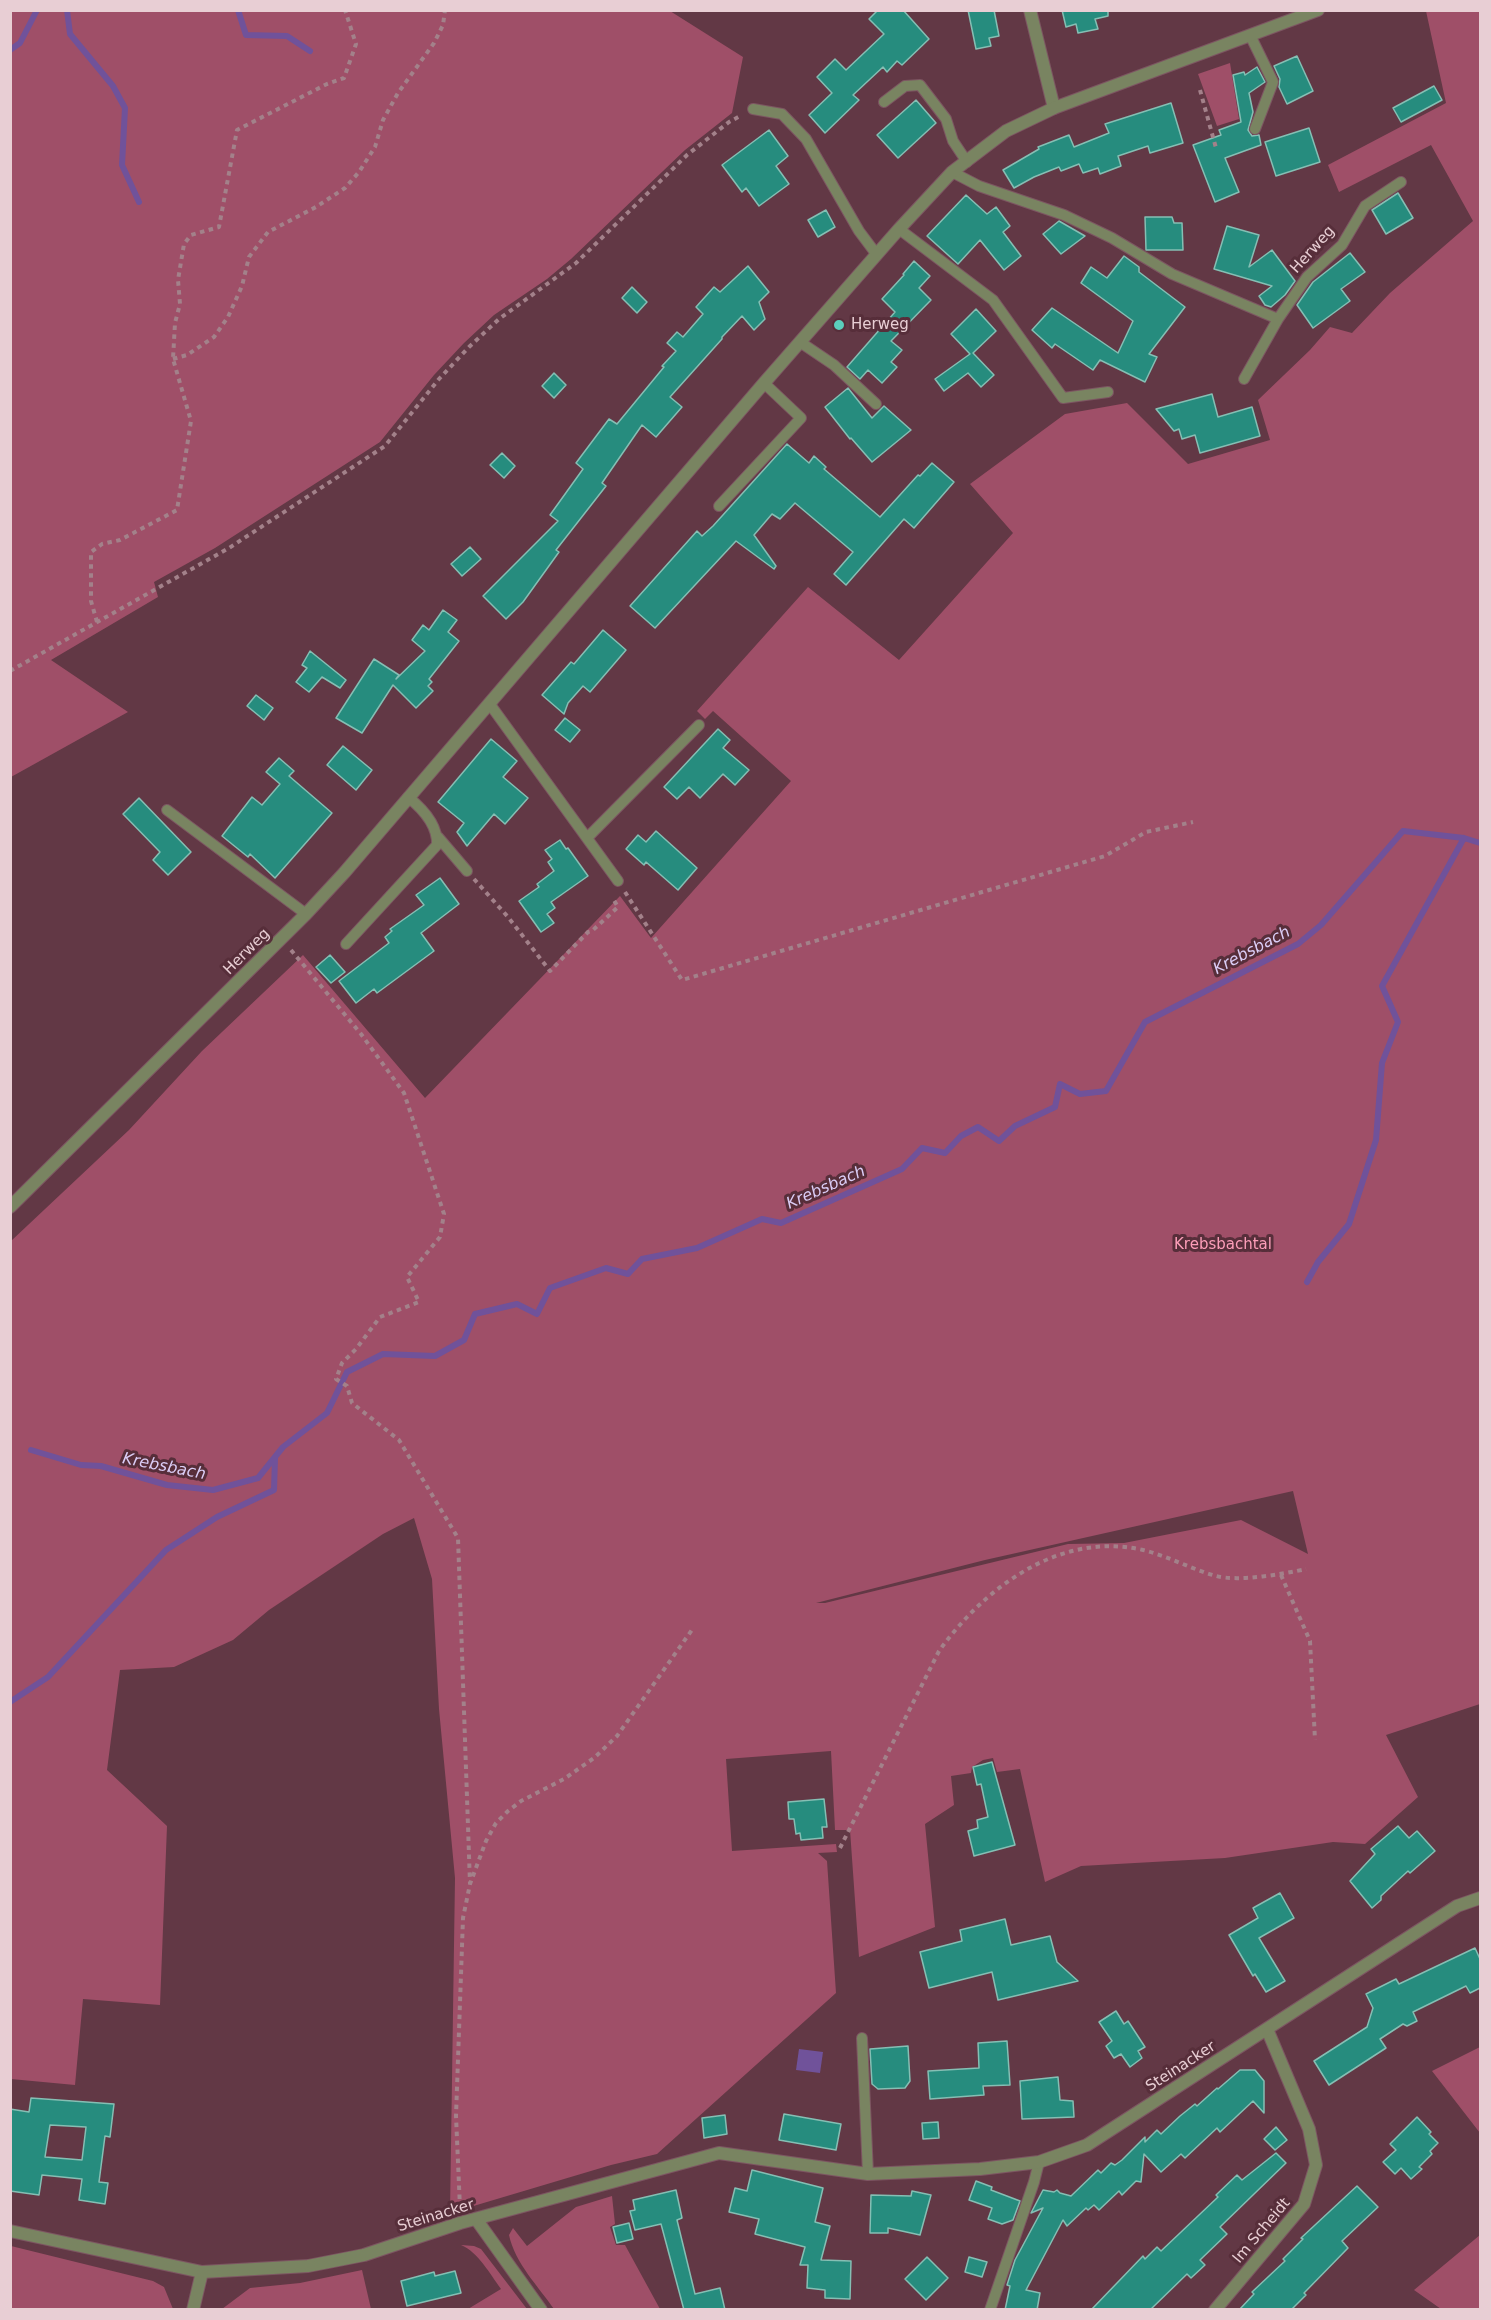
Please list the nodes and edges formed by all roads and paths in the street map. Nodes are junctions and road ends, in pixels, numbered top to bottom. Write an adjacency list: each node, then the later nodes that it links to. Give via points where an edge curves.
1 (345, 10): 19 (path, via 356,44 344,78 237,130 219,227 191,235 184,244)
2 (446, 10): 19 (path, via 434,43 398,93 383,120 375,147 358,172 345,188 268,232 249,257 242,286 214,337 187,355)
3 (1030, 10): 8 (street)
4 (1318, 10): 5 (street, Herweg)
5 (1250, 35): 8 (street, Herweg); 10 (lane, via 1273,82)
6 (1200, 90): 11 (path)
7 (884, 102): 12 (lane, via 905,86 920,86 946,119 953,141)
8 (1053, 108): 12 (street, Herweg, via 1006,131)
9 (753, 109): 16 (lane, via 782,114 806,139); 25 (path, via 729,122 687,155 576,263 469,347 385,446 229,548)
10 (1255, 129)
11 (1216, 148)
12 (967, 162): 13 (street, Herweg)
13 (952, 172): 15 (street, Herweg); 17 (lane, via 979,186 1064,215 1172,274)
14 (1401, 182): 17 (lane, Herweg, via 1365,206 1342,245 1307,277)
15 (900, 229): 16 (street, Herweg); 22 (lane, via 993,300 1064,398)
16 (877, 255): 18 (street, Herweg)
17 (1278, 319): 20 (lane, Herweg)
18 (800, 342): 21 (street, Herweg); 23 (lane, via 834,365)
19 (173, 359): 25 (path, via 191,421 177,510 91,552 91,601)
20 (1244, 379)
21 (764, 383): 24 (lane, via 801,418); 27 (street, Herweg)
22 (1108, 392)
23 (876, 404)
24 (719, 506)
25 (97, 622): 26 (path)
26 (10, 671)
27 (489, 703): 29 (street, Herweg); 33 (lane)
28 (699, 725): 33 (lane)
29 (408, 797): 32 (lane, via 431,822); 37 (street, Herweg)
30 (167, 810): 37 (lane)
31 (1193, 822): 35 (path, via 1146,832 1105,856 682,980)
32 (438, 837): 34 (lane); 39 (lane, via 437,845)
33 (587, 838): 35 (lane)
34 (467, 871): 36 (path, via 550,971 618,907)
35 (618, 881)
36 (612, 897)
37 (306, 914): 38 (street, Herweg)
38 (282, 938): 40 (street, Herweg); 46 (path, via 404,1093 444,1214 440,1237 407,1277 419,1302 380,1317 342,1363 336,1379 347,1386 352,1403 399,1440 458,1538)
39 (346, 944)
40 (10, 1207)
41 (1306, 1569): 42 (path)
42 (1281, 1575): 44 (path, via 1310,1641); 45 (path, via 1218,1577 1161,1555 1122,1547 1064,1553 1017,1576 979,1604 939,1651)
43 (694, 1627): 46 (path, via 617,1736 594,1758 549,1788 521,1801 496,1823)
44 (1315, 1740)
45 (840, 1848)
46 (470, 1884): 53 (path, via 463,1918 456,2116)
47 (1480, 1898): 48 (street, Steinacker, via 1457,1906)
48 (1267, 2030): 50 (street, Steinacker, via 1087,2145); 59 (street, Im Scheidt, via 1309,2129 1316,2165 1304,2204)
49 (862, 2038): 51 (lane)
50 (1039, 2162): 51 (street, Steinacker); 58 (lane)
51 (868, 2174): 52 (street, Steinacker, via 719,2153)
52 (476, 2219): 53 (street, Steinacker); 57 (street)
53 (460, 2223): 55 (street, Steinacker, via 364,2255 308,2266)
54 (10, 2231): 55 (street, Steinacker)
55 (202, 2272): 56 (street)
56 (193, 2310)
57 (541, 2310)
58 (990, 2310)
59 (1215, 2310)

